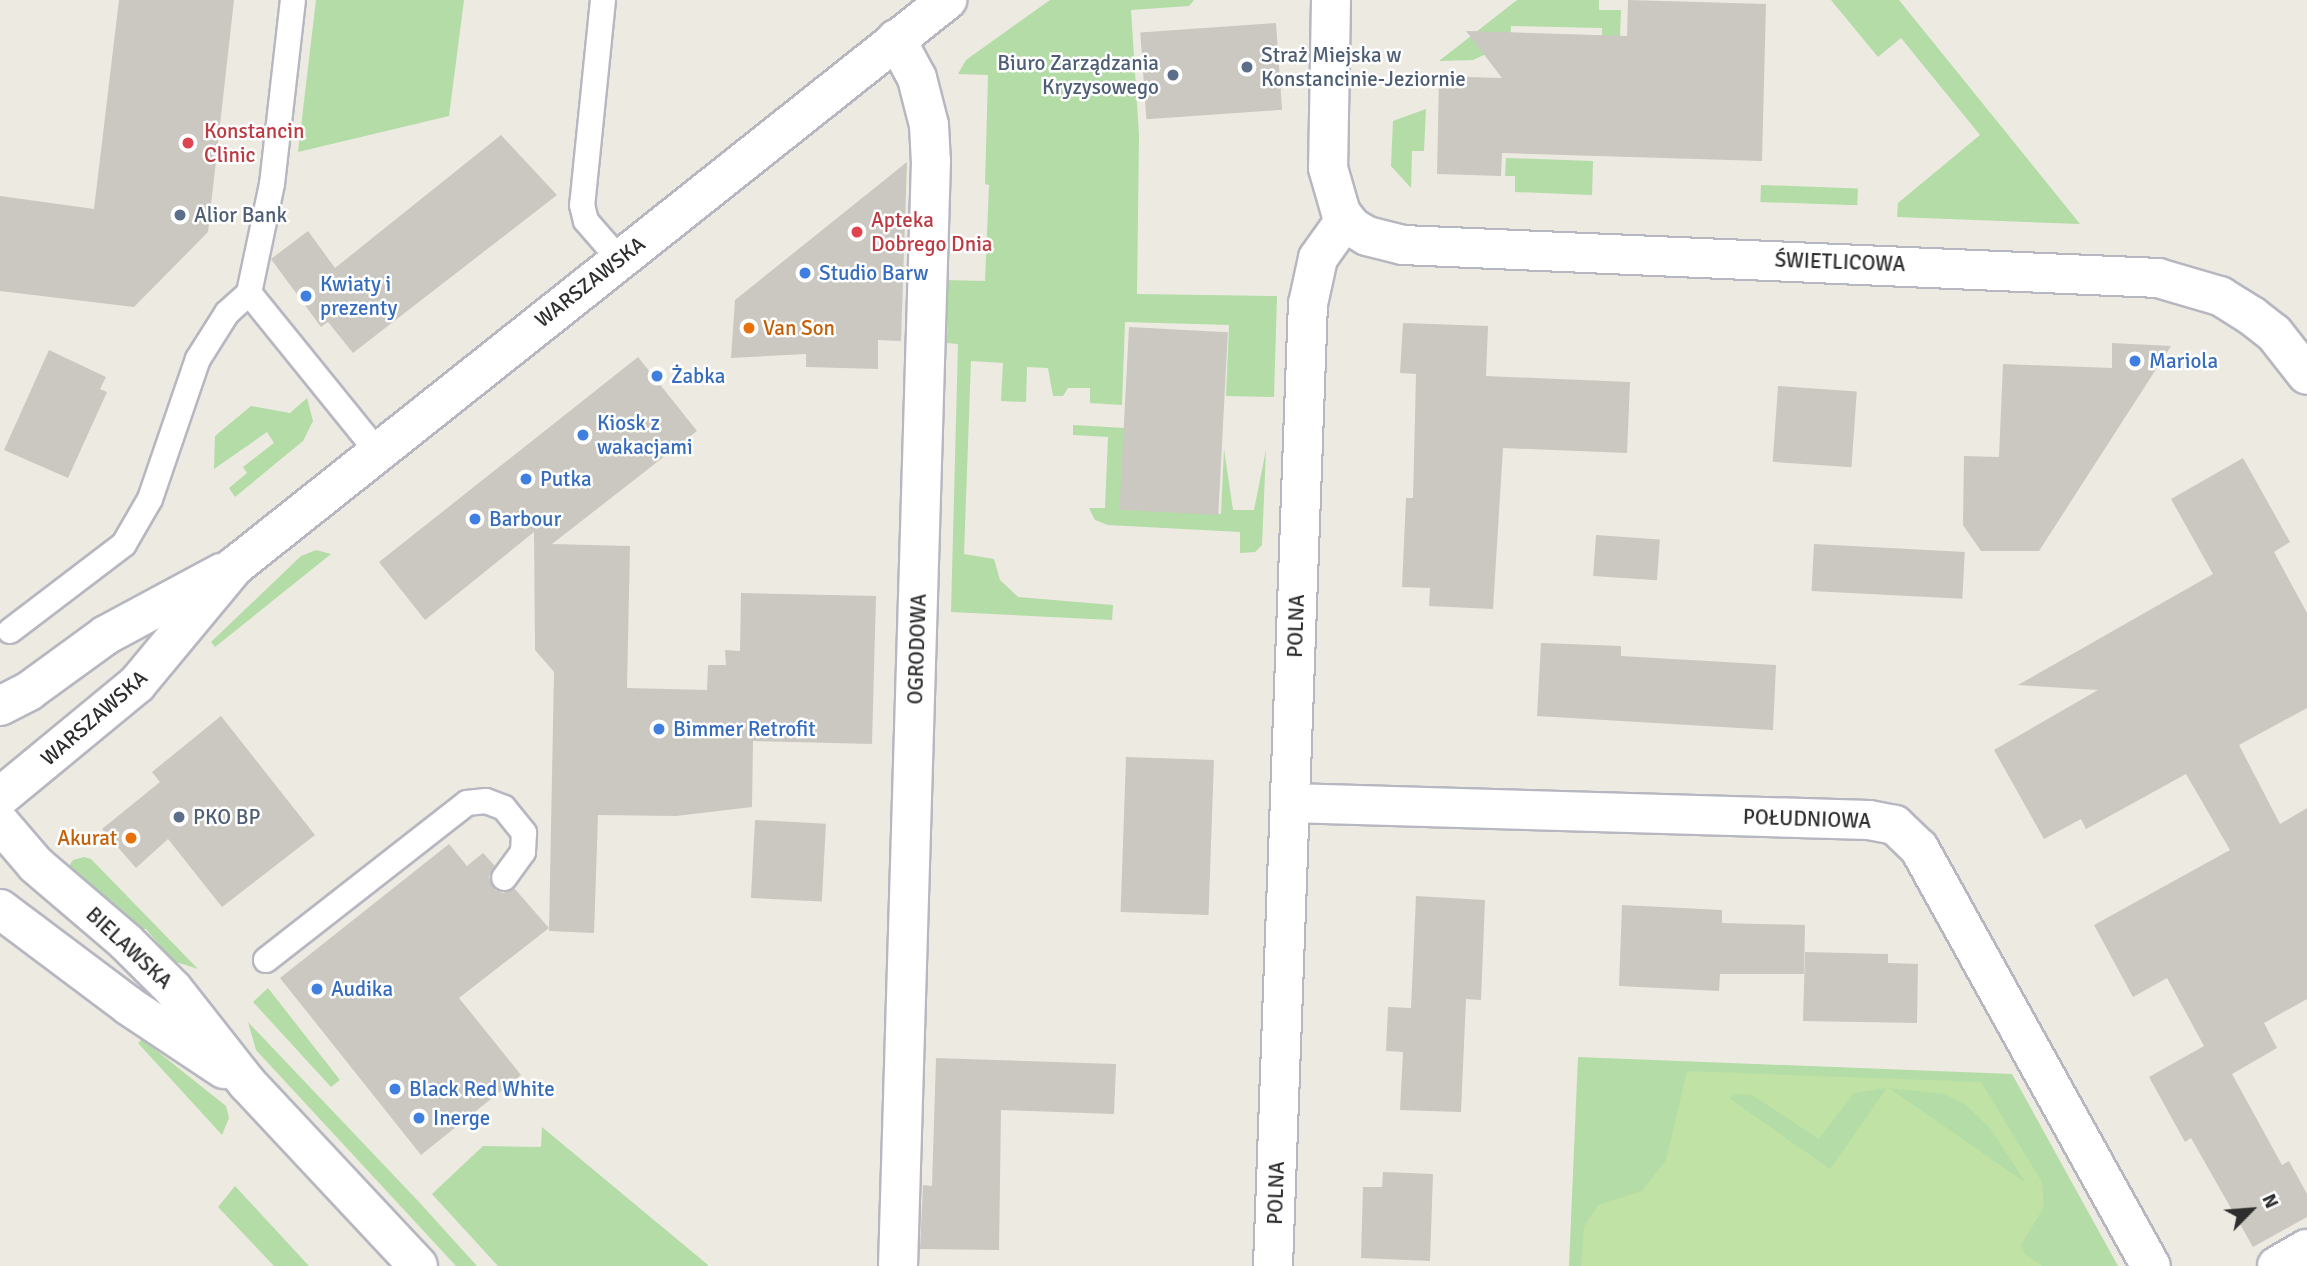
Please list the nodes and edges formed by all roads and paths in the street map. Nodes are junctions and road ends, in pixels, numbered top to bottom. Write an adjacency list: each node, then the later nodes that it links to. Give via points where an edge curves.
1 (293, 0): 8 (lane, via 272,184)
2 (603, 0): 7 (lane, via 582,205 586,220)
3 (1331, 0): 6 (street, via 1328,168)
4 (941, 2): 5 (street, WARSZAWSKA)
5 (896, 39): 7 (street, WARSZAWSKA); 23 (street, OGRODOWA, via 917,78 929,125 931,161)
6 (1345, 220): 9 (street, ŚWIETLICOWA, via 1367,236 1403,245 2158,278 2220,296 2252,316 2287,347); 15 (street, POLNA, via 1318,258 1309,295)
7 (619, 259): 10 (street, WARSZAWSKA)
8 (249, 293): 10 (lane); 12 (lane, via 227,313 198,359 150,499 124,544)
9 (2307, 375)
10 (377, 451): 11 (street, WARSZAWSKA)
11 (235, 566): 13 (street, WARSZAWSKA, via 106,635 29,691); 14 (street, WARSZAWSKA, via 137,684)
12 (10, 631)
13 (0, 706)
14 (0, 797)
15 (1290, 803): 24 (street, POLNA); 25 (street, POŁUDNIOWA, via 1869,820 1895,825 1919,848)
16 (0, 823): 20 (street, BIELAWSKA, via 36,865 151,966)
17 (504, 878): 19 (lane, via 523,852 524,833 504,808 486,801 467,803)
18 (0, 909): 20 (street, BIELAWSKA, via 184,1044)
19 (266, 960)
20 (247, 1083): 22 (street, BIELAWSKA)
21 (2307, 1249): 26 (street)
22 (418, 1266)
23 (898, 1266)
24 (1273, 1266)
25 (2151, 1266)
26 (2277, 1266)

